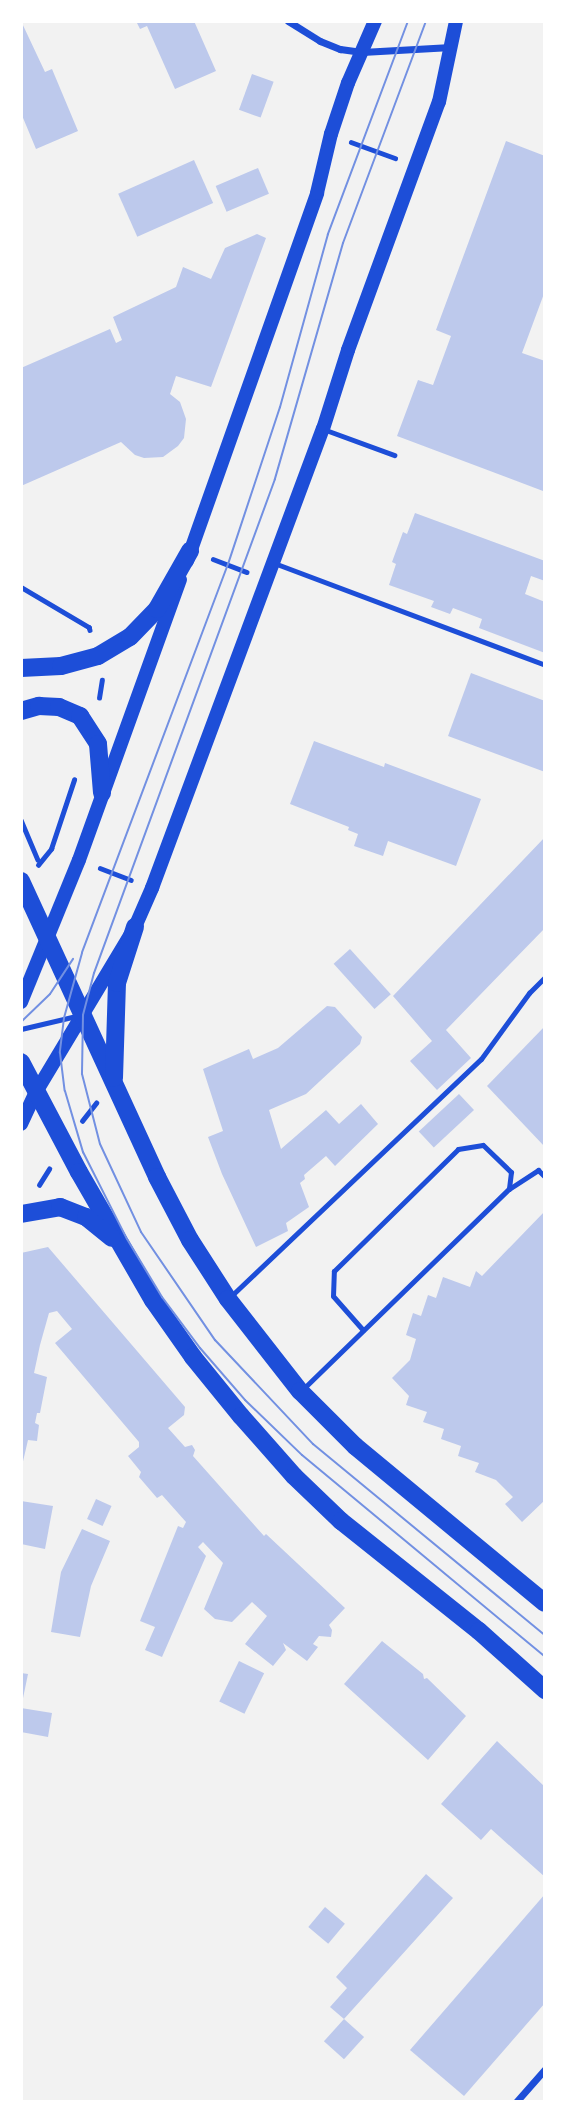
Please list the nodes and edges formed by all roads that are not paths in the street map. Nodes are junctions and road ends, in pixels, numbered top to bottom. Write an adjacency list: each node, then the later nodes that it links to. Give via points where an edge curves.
1 (288, 21): 5 (street, via 320,41)
2 (374, 21): 5 (main road)
3 (456, 21): 4 (main road)
4 (452, 47): 5 (street); 6 (main road, via 439,102)
5 (362, 52): 8 (main road)
6 (323, 429): 7 (lane); 9 (main road)
7 (394, 455)
8 (190, 551): 11 (main road, via 157,609 130,637 98,656 61,666); 13 (main road)
9 (274, 563): 10 (lane); 15 (main road)
10 (545, 665)
11 (21, 668)
12 (21, 711): 13 (main road, via 59,707 80,716 98,744)
13 (103, 793): 16 (main road)
14 (21, 881): 16 (main road)
15 (135, 927): 19 (main road); 22 (main road, via 117,983)
16 (48, 939): 18 (main road); 19 (main road)
17 (545, 977): 29 (lane, via 481,1059)
18 (21, 1002)
19 (83, 1014): 20 (lane); 22 (main road); 23 (main road)
20 (21, 1029)
21 (21, 1062): 23 (main road)
22 (114, 1085): 29 (main road, via 190,1240)
23 (36, 1092): 24 (main road); 28 (main road)
24 (21, 1124)
25 (545, 1177): 26 (lane, via 538,1170)
26 (509, 1189): 30 (lane); 30 (lane, via 511,1172 483,1145 458,1149 334,1271 333,1296)
27 (21, 1214): 28 (main road, via 60,1207 86,1217)
28 (120, 1244): 33 (main road, via 193,1357 294,1476 341,1521)
29 (228, 1299): 31 (main road)
30 (363, 1330): 31 (lane)
31 (300, 1391): 32 (main road, via 355,1446)
32 (545, 1603)
33 (545, 1690)
34 (545, 2069): 35 (street)
35 (516, 2102)

